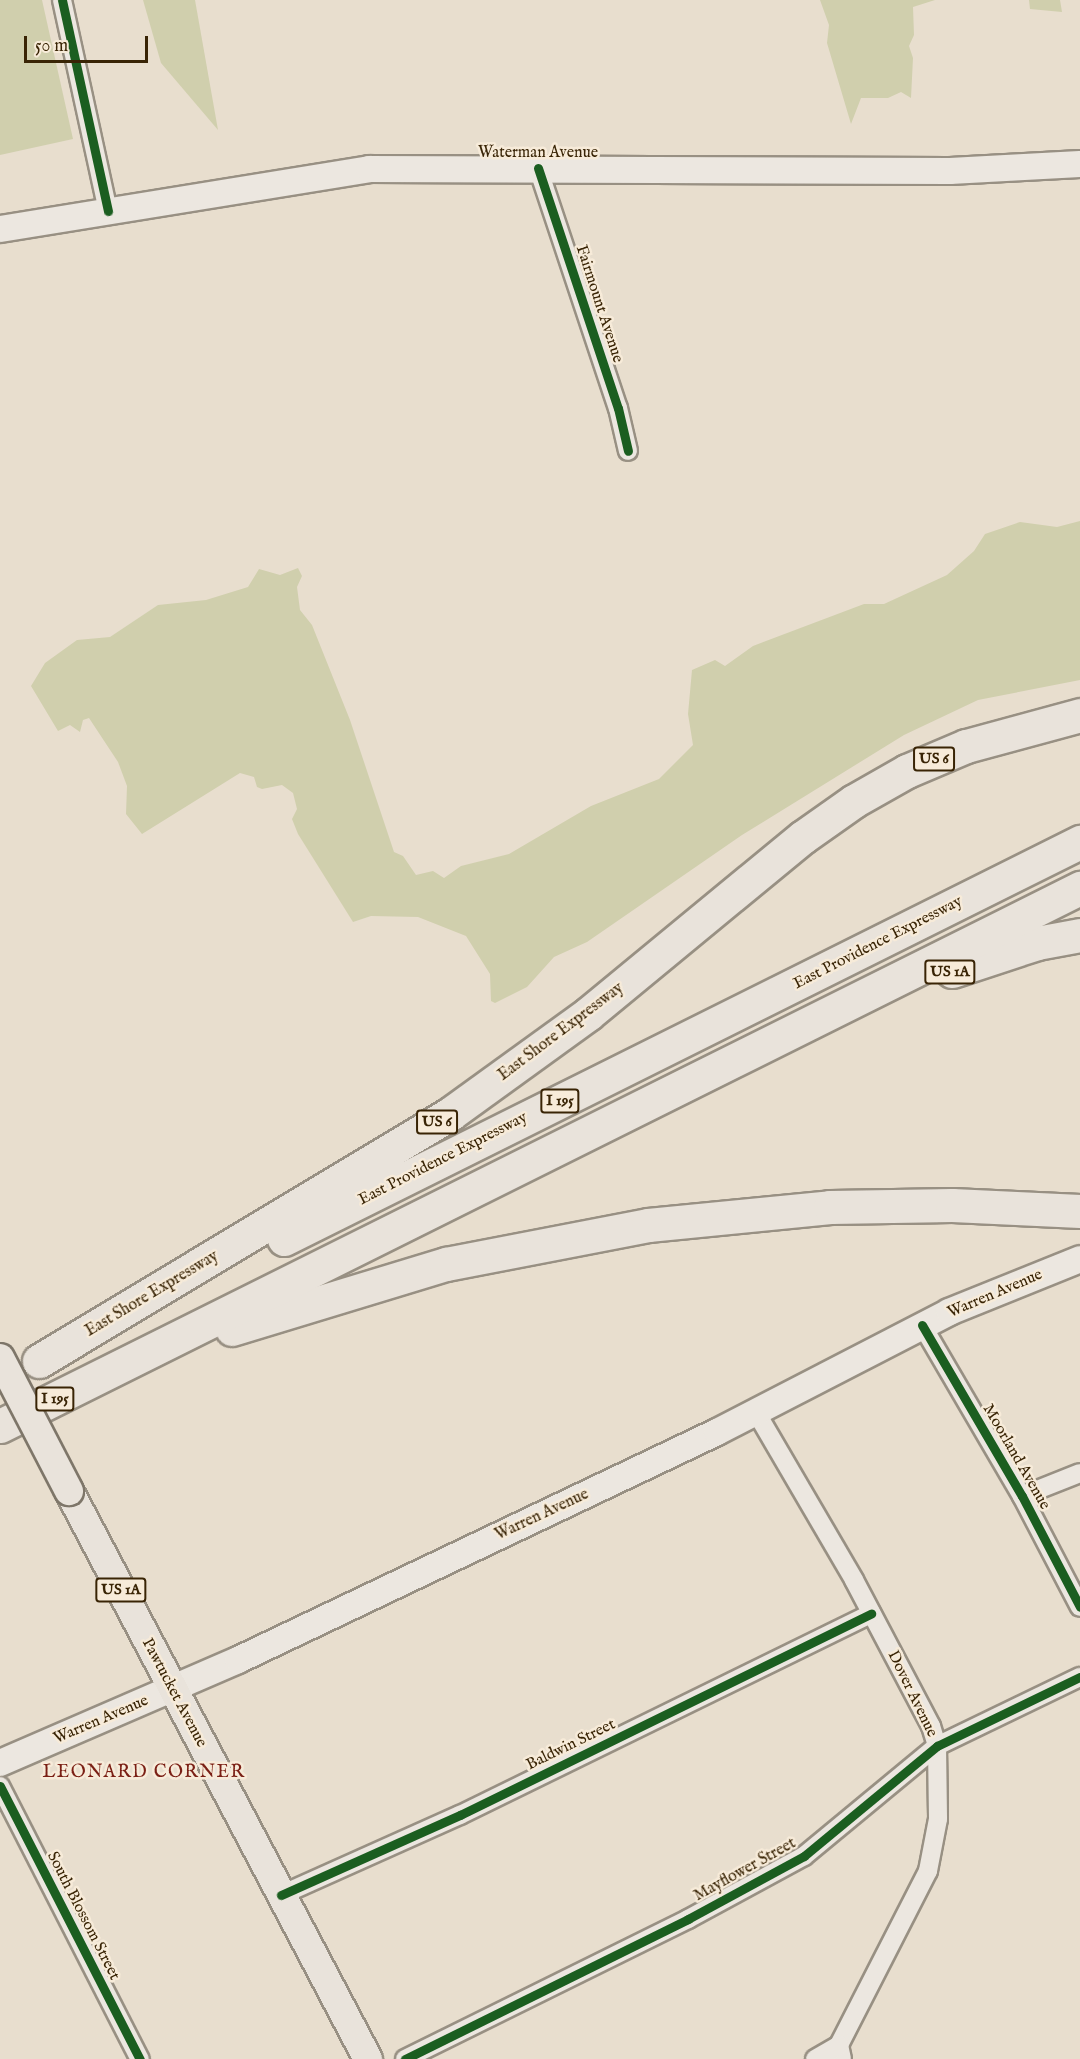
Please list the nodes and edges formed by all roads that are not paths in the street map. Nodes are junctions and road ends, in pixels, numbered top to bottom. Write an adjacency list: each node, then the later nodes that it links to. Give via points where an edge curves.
1 (62, 0): 4 (street)
2 (1080, 164): 3 (main road, Waterman Avenue, via 950,171)
3 (538, 168): 4 (main road, Waterman Avenue, via 369,169); 6 (street, Fairmount Avenue, via 618,408)
4 (108, 211): 5 (main road, Waterman Avenue)
5 (0, 229)
6 (628, 451)
7 (1080, 715): 16 (highway, East Shore Expressway / US 6, via 951,752 854,801 803,837 579,1020 450,1114)
8 (1080, 842): 16 (highway, East Providence Expressway / I 195)
9 (1080, 888): 11 (highway, I 195)
10 (1080, 935): 11 (highway, US 1A, via 1037,943)
11 (823, 1016): 17 (highway, I 195)
12 (1080, 1211): 17 (highway, via 830,1207 616,1229 500,1251 393,1278)
13 (1080, 1259): 14 (main road, Warren Avenue)
14 (922, 1325): 19 (main road, Warren Avenue); 22 (street, Moorland Avenue)
15 (0, 1358): 26 (main road, Pawtucket Avenue / US 1A, bridge)
16 (39, 1361): 18 (highway, East Providence Expressway / I 195)
17 (109, 1372): 20 (highway, I 195)
18 (0, 1380)
19 (756, 1412): 24 (street, Dover Avenue); 26 (main road, Warren Avenue)
20 (0, 1426)
21 (1080, 1473): 22 (street)
22 (1022, 1496): 23 (street, Moorland Avenue)
23 (1080, 1607)
24 (871, 1614): 27 (street, Dover Avenue, via 932,1726); 30 (street, Baldwin Street, via 460,1815)
25 (1080, 1677): 27 (street, Mayflower Street)
26 (170, 1690): 28 (main road, Warren Avenue); 30 (main road, Pawtucket Avenue)
27 (937, 1746): 31 (street, Dover Avenue, via 938,1819 928,1871); 34 (street, Mayflower Street, via 804,1856 688,1919)
28 (0, 1763)
29 (0, 1786): 32 (street, South Blossom Street)
30 (281, 1895): 33 (main road, Pawtucket Avenue)
31 (840, 2052): 35 (street)
32 (140, 2059)
33 (368, 2059)
34 (405, 2059)
35 (815, 2059)

